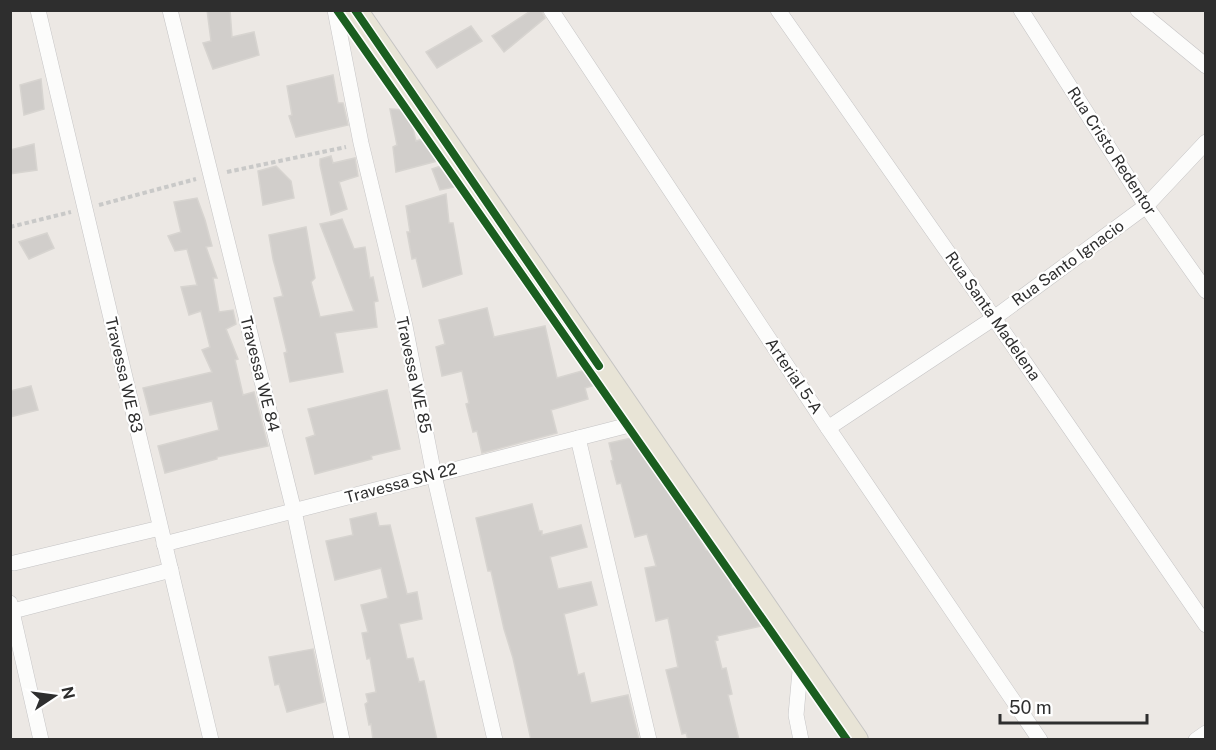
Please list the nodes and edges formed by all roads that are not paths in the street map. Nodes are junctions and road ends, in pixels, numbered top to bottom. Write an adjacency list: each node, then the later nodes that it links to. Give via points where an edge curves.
1 (38, 10): 19 (street, Travessa WE 83)
2 (170, 10): 18 (street, Travessa WE 84)
3 (335, 10): 17 (street, Travessa WE 85)
4 (355, 10): 14 (main road)
5 (551, 10): 15 (street, Arterial 5-A)
6 (778, 10): 13 (street, Rua Santa Madelena)
7 (1021, 10): 11 (street, Rua Cristo Redentor)
8 (1138, 10): 9 (street)
9 (1206, 66)
10 (1206, 142): 11 (street, Rua Santo Ignacio)
11 (1146, 206): 12 (street, Rua Cristo Redentor); 13 (street, Rua Santo Ignacio)
12 (1206, 291)
13 (994, 318): 15 (street, Rua Santo Ignacio); 25 (street, Rua Santa Madelena)
14 (637, 423): 16 (street, Travessa SN 22); 26 (main road)
15 (828, 428): 35 (street, Arterial 5-A)
16 (578, 438): 17 (street, Travessa SN 22); 32 (street)
17 (434, 475): 18 (street, Travessa SN 22); 31 (street, Travessa WE 85)
18 (294, 511): 20 (street, Travessa SN 22); 30 (street, Travessa WE 84)
19 (160, 528): 20 (street, Travessa WE 83); 22 (street)
20 (164, 544): 23 (street, Travessa WE 83)
21 (10, 548): 22 (street)
22 (12, 565)
23 (171, 570): 24 (street); 29 (street, Travessa WE 83)
24 (12, 607): 28 (street)
25 (1206, 625)
26 (801, 660): 33 (street, via 796,716); 34 (main road)
27 (1206, 733): 36 (street)
28 (41, 740)
29 (211, 740)
30 (342, 740)
31 (495, 740)
32 (649, 740)
33 (801, 740)
34 (856, 740)
35 (1040, 740)
36 (1196, 740)

